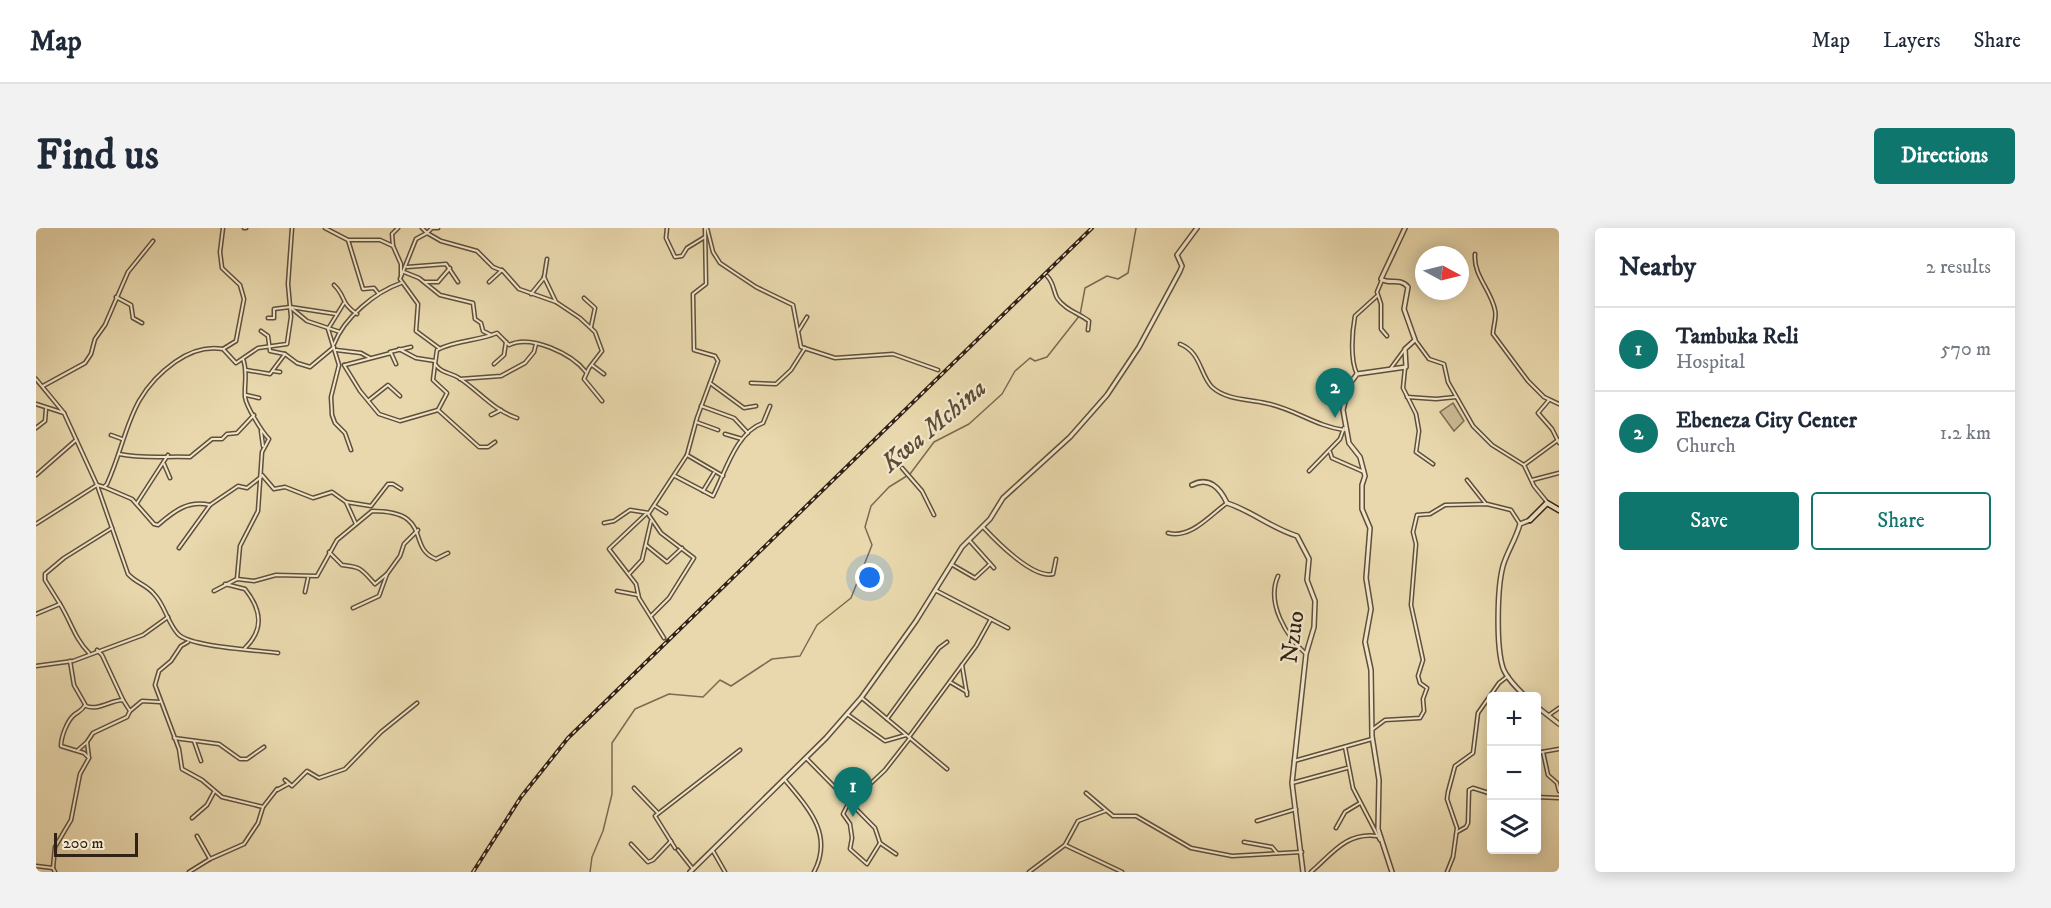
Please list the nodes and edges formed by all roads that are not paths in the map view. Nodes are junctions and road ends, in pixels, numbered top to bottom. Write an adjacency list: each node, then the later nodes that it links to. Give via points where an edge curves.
1 (223, 228): 60 (street, via 219,252 222,268 240,285 244,302 236,341)
2 (292, 228): 37 (street)
3 (326, 228): 13 (street)
4 (399, 228): 15 (street, via 392,234)
5 (422, 228): 11 (street)
6 (438, 228): 11 (street)
7 (668, 228): 12 (street, via 666,238 675,257 682,256)
8 (706, 228): 12 (street); 45 (street, via 717,261 756,287 789,301)
9 (1197, 228): 164 (street, via 1177,255 1181,270 1114,386 1070,437 1003,498)
10 (1405, 228): 24 (street, via 1382,272)
11 (427, 233): 18 (street, via 416,239); 20 (street, via 476,250 493,267)
12 (705, 237): 84 (street, via 706,285 693,296 694,350 717,358)
13 (348, 240): 15 (street, via 380,240); 30 (street, via 363,289 374,288)
14 (153, 241): 33 (street, via 133,265)
15 (393, 246): 21 (street)
16 (1475, 254): 93 (street, via 1479,276 1495,311 1493,334 1528,381)
17 (547, 259): 23 (street)
18 (406, 267): 19 (street, via 442,263); 21 (street)
19 (450, 268): 25 (street, via 438,282); 26 (street)
20 (502, 270): 27 (street); 31 (street, via 517,287)
21 (402, 274): 25 (street); 28 (street)
22 (1047, 276): 46 (street, via 1067,308 1089,321)
23 (544, 277): 31 (street); 35 (street)
24 (1382, 280): 32 (street); 51 (street, via 1401,281 1408,287 1404,309)
25 (424, 282): 49 (street, via 439,294 473,303 476,319 483,331)
26 (458, 282)
27 (489, 282)
28 (401, 283): 30 (street); 58 (street, via 418,303 417,332)
29 (334, 285): 36 (street)
30 (378, 293): 39 (street)
31 (531, 294): 35 (street)
32 (1377, 296): 50 (street, via 1381,304 1381,329); 81 (street, via 1354,320 1351,354)
33 (116, 297): 42 (street, via 132,306 133,318); 86 (street, via 85,363)
34 (584, 298): 43 (street, via 595,308)
35 (556, 302): 43 (street)
36 (344, 303): 38 (street); 39 (street)
37 (290, 307): 38 (street); 41 (street, via 274,309 274,318); 44 (street, via 304,320); 55 (street, via 287,344)
38 (336, 314): 44 (street)
39 (357, 314): 48 (street)
40 (807, 317): 45 (street)
41 (268, 318)
42 (141, 323)
43 (591, 327): 71 (street, via 603,350)
44 (328, 329): 48 (street); 57 (street)
45 (800, 330): 59 (street, via 800,345)
46 (1088, 330)
47 (261, 331): 55 (street, via 267,334)
48 (340, 332): 57 (street)
49 (492, 336): 52 (street, via 497,333); 58 (street)
50 (1387, 336)
51 (1415, 340): 62 (street); 90 (street, via 1429,359 1444,364)
52 (506, 342): 53 (street); 69 (street, via 504,355)
53 (536, 344): 78 (street, via 573,359); 83 (street, via 525,363 501,376)
54 (1180, 344): 111 (street, via 1188,348 1219,393 1265,403)
55 (268, 346): 64 (street, via 270,351); 66 (street, via 253,350)
56 (411, 347): 61 (street)
57 (335, 348): 64 (street, via 310,367); 65 (street); 70 (street)
58 (439, 348): 67 (street)
59 (805, 348): 75 (street, via 835,358 893,354); 85 (street, via 792,370 776,384)
60 (223, 349): 66 (street, via 233,362); 116 (street, via 188,354 153,379 132,413)
61 (399, 349): 63 (street); 67 (street)
62 (1405, 349): 73 (street); 76 (street)
63 (388, 353): 65 (street); 68 (street, via 392,353)
64 (285, 354): 77 (street)
65 (370, 358): 72 (street)
66 (243, 359): 74 (street)
67 (435, 363): 83 (street, via 443,373); 101 (street, via 433,380 447,393)
68 (396, 364)
69 (494, 364)
70 (339, 365): 72 (street); 122 (street, via 330,404 335,423 345,433)
71 (592, 365): 78 (street); 80 (street)
72 (344, 366): 92 (street)
73 (1405, 368): 76 (street); 89 (street, via 1402,385)
74 (246, 370): 77 (street, via 268,374); 87 (street)
75 (938, 370)
76 (1390, 370): 81 (street)
77 (273, 371): 79 (street)
78 (585, 371): 94 (street, via 585,380)
79 (280, 372)
80 (604, 374)
81 (1357, 374): 108 (street, via 1344,403)
82 (36, 379): 86 (street)
83 (459, 379): 102 (street)
84 (710, 383): 97 (street); 98 (street, via 744,408)
85 (751, 383)
86 (43, 387): 103 (street)
87 (246, 395): 91 (street); 104 (street)
88 (400, 396): 92 (street, via 388,385)
89 (1407, 397): 90 (street); 128 (street, via 1418,420 1416,452)
90 (1456, 397): 129 (street, via 1485,440)
91 (260, 398)
92 (369, 400): 101 (street, via 380,414 400,421)
93 (1549, 400): 96 (street); 120 (street, via 1538,413)
94 (602, 401)
95 (36, 404): 100 (street)
96 (1559, 404)
97 (701, 406): 107 (street); 113 (street, via 733,418)
98 (756, 406)
99 (770, 406): 113 (street, via 763,423)
100 (46, 409): 103 (street); 109 (street, via 45,421)
101 (438, 410): 119 (street, via 479,447)
102 (501, 410): 105 (street); 106 (street)
103 (64, 414): 118 (street)
104 (254, 415): 112 (street); 125 (street, via 237,433 212,439 193,456)
105 (491, 415)
106 (517, 418)
107 (696, 422): 110 (street); 126 (street)
108 (1346, 423): 111 (street); 133 (street, via 1350,447 1360,457)
109 (36, 428)
110 (718, 429)
111 (1344, 430): 123 (street)
112 (261, 431): 121 (street); 121 (street, via 268,438)
113 (748, 433): 117 (street)
114 (725, 434): 117 (street)
115 (111, 435): 116 (street)
116 (122, 439): 124 (street)
117 (742, 439): 138 (street)
118 (76, 440): 135 (street); 143 (street)
119 (495, 442)
120 (1558, 442): 129 (street)
121 (263, 448): 136 (street)
122 (351, 450)
123 (1330, 450): 131 (street); 133 (street, via 1332,458)
124 (118, 454): 125 (street, via 136,458); 144 (street)
125 (168, 455): 127 (street)
126 (687, 455): 132 (street); 137 (street)
127 (164, 464): 139 (street); 148 (street)
128 (1433, 464)
129 (1524, 465): 141 (street)
130 (902, 468): 157 (street, via 922,491)
131 (1309, 471)
132 (715, 472): 138 (street); 146 (street)
133 (1364, 472): 222 (street, via 1362,509 1369,523 1371,543 1366,578 1371,609 1365,642 1371,670)
134 (1559, 473): 141 (street)
135 (36, 475)
136 (261, 476): 147 (street, via 275,489 285,487 313,498 329,491); 152 (street, via 247,488 238,486); 182 (street, via 258,511 245,531)
137 (675, 476): 146 (street); 153 (street)
138 (724, 476): 146 (street, via 713,496)
139 (170, 478)
140 (1467, 480): 151 (street)
141 (1532, 480): 150 (street)
142 (1192, 484): 149 (street, Nzuo, via 1210,482)
143 (96, 485): 144 (street); 161 (street); 165 (street)
144 (104, 487): 148 (street)
145 (401, 489): 147 (street, via 388,484 373,506)
146 (703, 491)
147 (346, 502): 162 (street)
148 (137, 503): 152 (street, via 158,525 194,503)
149 (1227, 503): 167 (street, via 1186,532 1178,536); 203 (street, Nzuo, via 1297,536 1302,542 1309,561 1307,580 1315,601 1314,627)
150 (1547, 503): 154 (main road); 159 (main road)
151 (1486, 504): 163 (street, via 1511,510); 222 (street, via 1443,506 1416,517 1411,605 1423,660 1418,676 1427,688 1424,711 1420,718 1385,720)
152 (210, 506): 170 (street)
153 (655, 506): 155 (street); 156 (street)
154 (1559, 510)
155 (666, 513)
156 (647, 514): 158 (street); 160 (street, via 630,510); 179 (street, via 609,547)
157 (934, 515)
158 (651, 520): 169 (street); 171 (street)
159 (1530, 520): 163 (street)
160 (604, 523)
161 (36, 524)
162 (356, 524): 166 (street, via 375,510 403,515); 172 (street)
163 (1520, 524): 207 (street, via 1499,586 1500,651)
164 (983, 527): 168 (street); 174 (street, via 1012,556 1042,573 1052,575)
165 (112, 528): 189 (street, via 45,574); 193 (street, via 128,574 154,593)
166 (418, 530): 173 (street, via 422,547 431,557 438,559); 178 (street, via 404,544)
167 (1168, 533)
168 (969, 540): 175 (street); 176 (street)
169 (646, 545): 171 (street, via 667,562); 179 (street, via 642,560)
170 (178, 548)
171 (682, 548): 192 (street, via 694,560 669,598)
172 (330, 552): 178 (street, via 343,566 354,564 375,584); 181 (street, via 320,574)
173 (448, 554)
174 (1056, 559)
175 (951, 564): 176 (street, via 975,578); 184 (street)
176 (990, 564): 177 (street)
177 (994, 568)
178 (387, 574): 190 (street, via 379,596)
179 (629, 574): 188 (street)
180 (1278, 576): 203 (street, via 1274,588 1278,615 1289,636)
181 (308, 578): 182 (street, via 276,575 254,581); 187 (street)
182 (237, 579): 183 (street)
183 (225, 584): 185 (street); 199 (street, via 245,589 259,615 258,631)
184 (935, 590): 194 (street); 210 (street)
185 (214, 591)
186 (617, 591): 188 (street)
187 (304, 592)
188 (638, 596): 192 (street)
189 (60, 604): 191 (street); 201 (street, via 77,640)
190 (353, 608)
191 (36, 614)
192 (651, 616): 196 (street)
193 (168, 617): 197 (street); 200 (street, via 143,635)
194 (991, 620): 195 (street); 205 (street)
195 (1008, 628)
196 (664, 638)
197 (189, 642): 199 (street); 212 (street, via 159,671 155,684)
198 (947, 642): 220 (street)
199 (245, 648): 202 (street)
200 (97, 650): 201 (street); 211 (street)
201 (90, 653): 204 (street)
202 (278, 653)
203 (1306, 654): 237 (street, Nzuo)
204 (70, 661): 206 (street); 214 (street, via 74,685)
205 (962, 665): 208 (street); 208 (street, via 967,694)
206 (36, 666)
207 (1508, 676): 209 (street); 260 (street, via 1478,713 1473,753 1453,769 1447,796)
208 (950, 682): 223 (street)
209 (1522, 692)
210 (861, 698): 218 (street); 220 (street)
211 (123, 700): 214 (street, via 93,708); 217 (street)
212 (160, 702): 217 (street, via 142,701); 224 (street)
213 (417, 703): 243 (street, via 345,769 319,778 307,771 295,785)
214 (85, 705): 231 (street, via 72,716 61,742 64,749)
215 (1559, 708): 219 (street)
216 (1541, 710): 219 (street)
217 (130, 711): 227 (street, via 127,717 93,733)
218 (848, 714): 223 (street, via 885,741); 235 (street)
219 (1548, 716): 221 (street)
220 (886, 718): 223 (street)
221 (1559, 724)
222 (1372, 730): 225 (street)
223 (908, 737): 239 (street); 251 (street, via 885,770)
224 (174, 738): 226 (street); 246 (street, via 184,772 194,774)
225 (1372, 739): 229 (street); 262 (street, via 1379,780)
226 (194, 741): 228 (street, via 219,744 240,759 247,759); 236 (street)
227 (87, 742): 231 (street); 234 (street)
228 (264, 747)
229 (1345, 747): 237 (street); 238 (street)
230 (1559, 749): 233 (street)
231 (77, 750): 234 (street)
232 (740, 750): 256 (street)
233 (1543, 752): 245 (street, via 1548,775)
234 (89, 758): 274 (street, via 80,774 71,820 55,847)
235 (806, 758): 240 (street); 251 (street)
236 (201, 761)
237 (1294, 761): 242 (street, Nzuo)
238 (1347, 768): 242 (street); 252 (street)
239 (947, 769)
240 (784, 779): 268 (street); 279 (street, via 821,835 822,850)
241 (285, 780): 243 (street)
242 (1293, 783): 254 (street, Nzuo)
243 (288, 784): 253 (street, via 276,790)
244 (634, 788): 256 (street)
245 (1559, 791)
246 (214, 792): 253 (street); 257 (street, via 207,805)
247 (1086, 793): 255 (street)
248 (1487, 793): 260 (street, via 1469,790 1468,823)
249 (1541, 796): 250 (street)
250 (1559, 798)
251 (850, 803): 265 (street, via 875,828); 265 (street, via 843,814 850,824 850,849 867,864)
252 (1360, 803): 259 (street, via 1345,812); 262 (street)
253 (263, 807): 272 (street, via 244,844)
254 (1296, 809): 258 (street); 269 (street, Nzuo)
255 (1105, 811): 267 (street, via 1078,821); 270 (street, via 1117,817 1140,818 1191,848 1232,856)
256 (658, 813): 263 (street, via 655,820)
257 (192, 818)
258 (1257, 821)
259 (1336, 828)
260 (1457, 832): 285 (street)
261 (198, 836): 272 (street)
262 (1378, 838): 283 (street, via 1358,836 1344,842); 284 (street)
263 (671, 841): 266 (street, via 648,862); 275 (street)
264 (1244, 842): 270 (street, via 1272,847)
265 (880, 843): 271 (street)
266 (631, 844)
267 (1065, 845): 280 (street); 281 (street)
268 (712, 850): 275 (street); 278 (street)
269 (1302, 852): 270 (street); 282 (street, Nzuo)
270 (1277, 853)
271 (896, 854)
272 (210, 859): 277 (street)
273 (36, 866): 274 (street)
274 (53, 868): 276 (street)
275 (691, 871)
276 (55, 872)
277 (189, 872)
278 (725, 872)
279 (814, 872)
280 (1029, 872)
281 (1122, 872)
282 (1304, 872)
283 (1311, 872)
284 (1392, 872)
285 (1447, 872)

